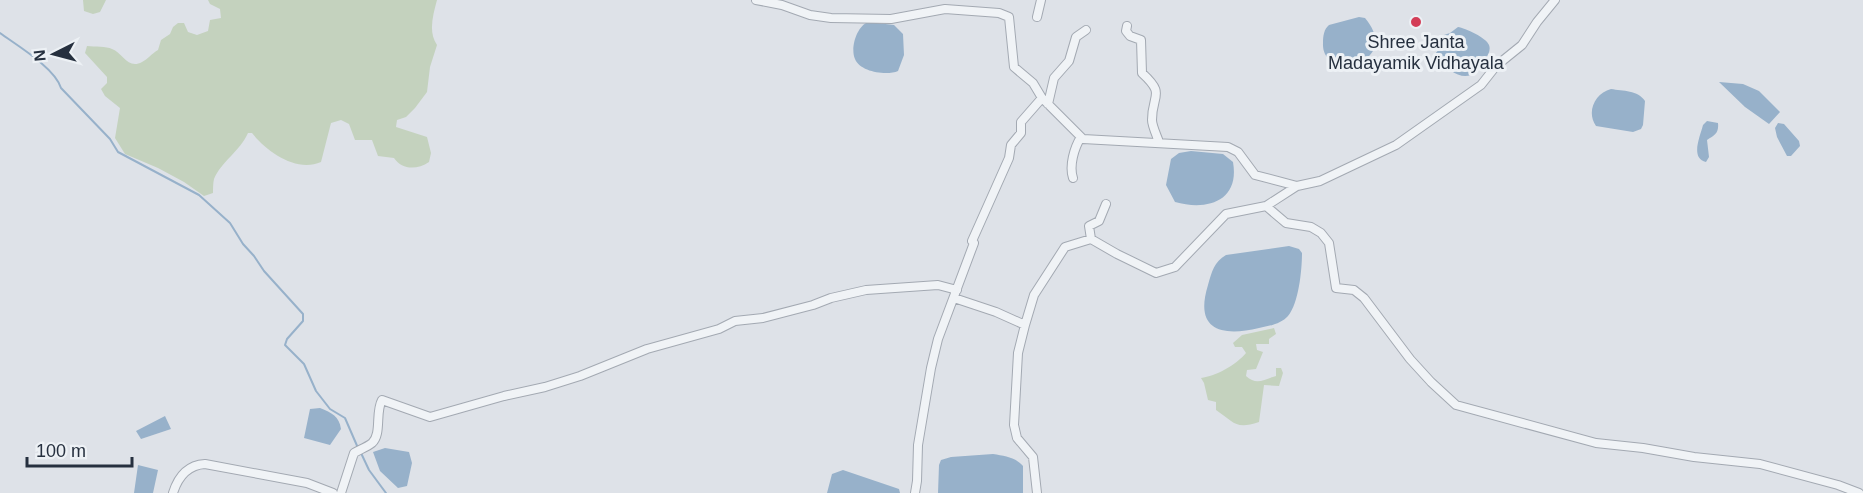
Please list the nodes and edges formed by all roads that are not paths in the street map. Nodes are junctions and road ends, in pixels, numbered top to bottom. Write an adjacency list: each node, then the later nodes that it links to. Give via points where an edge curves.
1 (756, 0): 7 (street, via 831,18 891,19 945,9 1009,17 1014,67 1033,82)
2 (1041, 0): 4 (street)
3 (1555, 0): 11 (street, via 1522,45 1462,99 1396,145 1320,181)
4 (1037, 17)
5 (1127, 26): 9 (street, via 1130,36 1142,40 1142,73 1155,85 1152,122)
6 (1086, 30): 7 (street, via 1076,37 1069,62 1054,78)
7 (1045, 101): 8 (street); 15 (street, via 1021,122 1021,133 1011,145 1009,158 972,241)
8 (1081, 137): 9 (street, via 1094,141); 10 (street, via 1075,145)
9 (1159, 142): 11 (street, via 1228,147 1238,152 1255,175)
10 (1073, 178)
11 (1297, 186): 13 (street)
12 (1106, 204): 14 (street, via 1099,221 1089,226)
13 (1266, 206): 14 (street, via 1226,214 1175,267 1156,273); 23 (street, via 1286,223 1311,227 1321,233 1329,243 1336,288 1354,290 1364,298 1410,359 1456,405 1596,443 1760,464)
14 (1090, 239): 16 (street, via 1060,252 1034,295)
15 (956, 294): 16 (street); 20 (street, via 938,285 866,290 831,298 763,318 735,321 562,382 430,417 382,399 376,437 354,453); 21 (street, via 931,368)
16 (1025, 325): 22 (street, via 1018,353 1014,425 1017,438 1033,457)
17 (317, 490): 18 (street, via 205,464 184,472); 19 (street)
18 (173, 493)
19 (333, 493)
20 (340, 493)
21 (915, 493)
22 (1037, 493)
23 (1859, 493)

